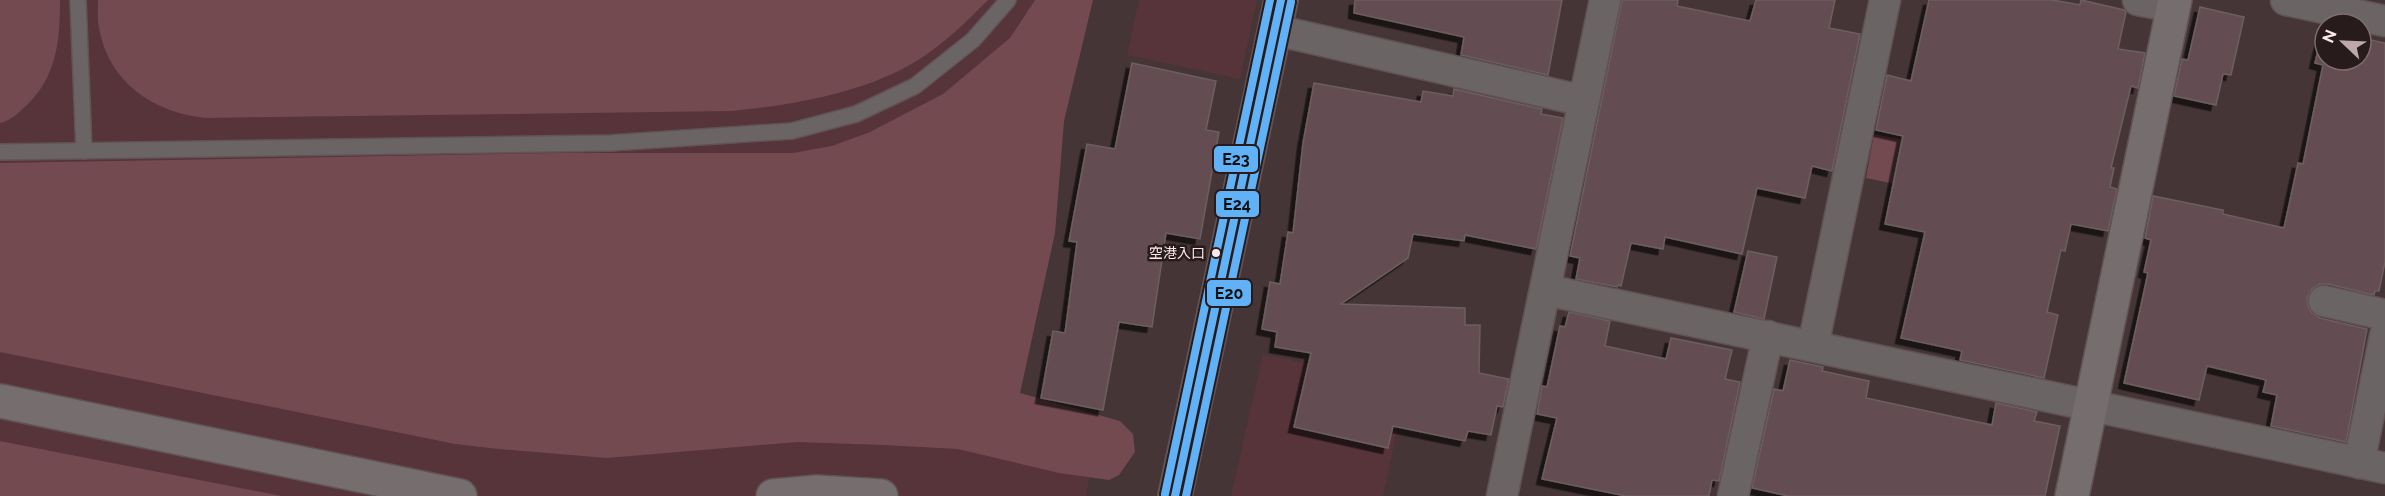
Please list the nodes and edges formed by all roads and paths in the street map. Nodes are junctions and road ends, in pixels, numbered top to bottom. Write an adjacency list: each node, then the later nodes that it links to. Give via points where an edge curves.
1 (78, 0): 11 (lane)
2 (1008, 0): 11 (lane, via 973,40 915,86 856,114 792,132 610,143)
3 (1605, 0): 10 (street)
4 (1885, 0): 18 (street)
5 (2138, 0): 7 (street)
6 (2286, 0): 9 (street)
7 (2174, 4): 20 (street)
8 (1278, 15): 10 (street); 25 (highway)
9 (2385, 21)
10 (1584, 101): 13 (street)
11 (84, 151): 12 (lane)
12 (0, 152)
13 (1546, 291): 16 (street); 26 (street)
14 (2324, 301): 15 (street)
15 (2385, 315)
16 (1768, 336): 18 (street); 27 (street)
17 (2385, 336): 21 (street)
18 (1813, 346): 20 (street)
19 (0, 401): 22 (street)
20 (2090, 406): 21 (street); 28 (street)
21 (2372, 465)
22 (460, 496)
23 (773, 496): 24 (street, via 817,492)
24 (881, 496)
25 (1175, 496)
26 (1502, 496)
27 (1733, 496)
28 (2072, 496)

